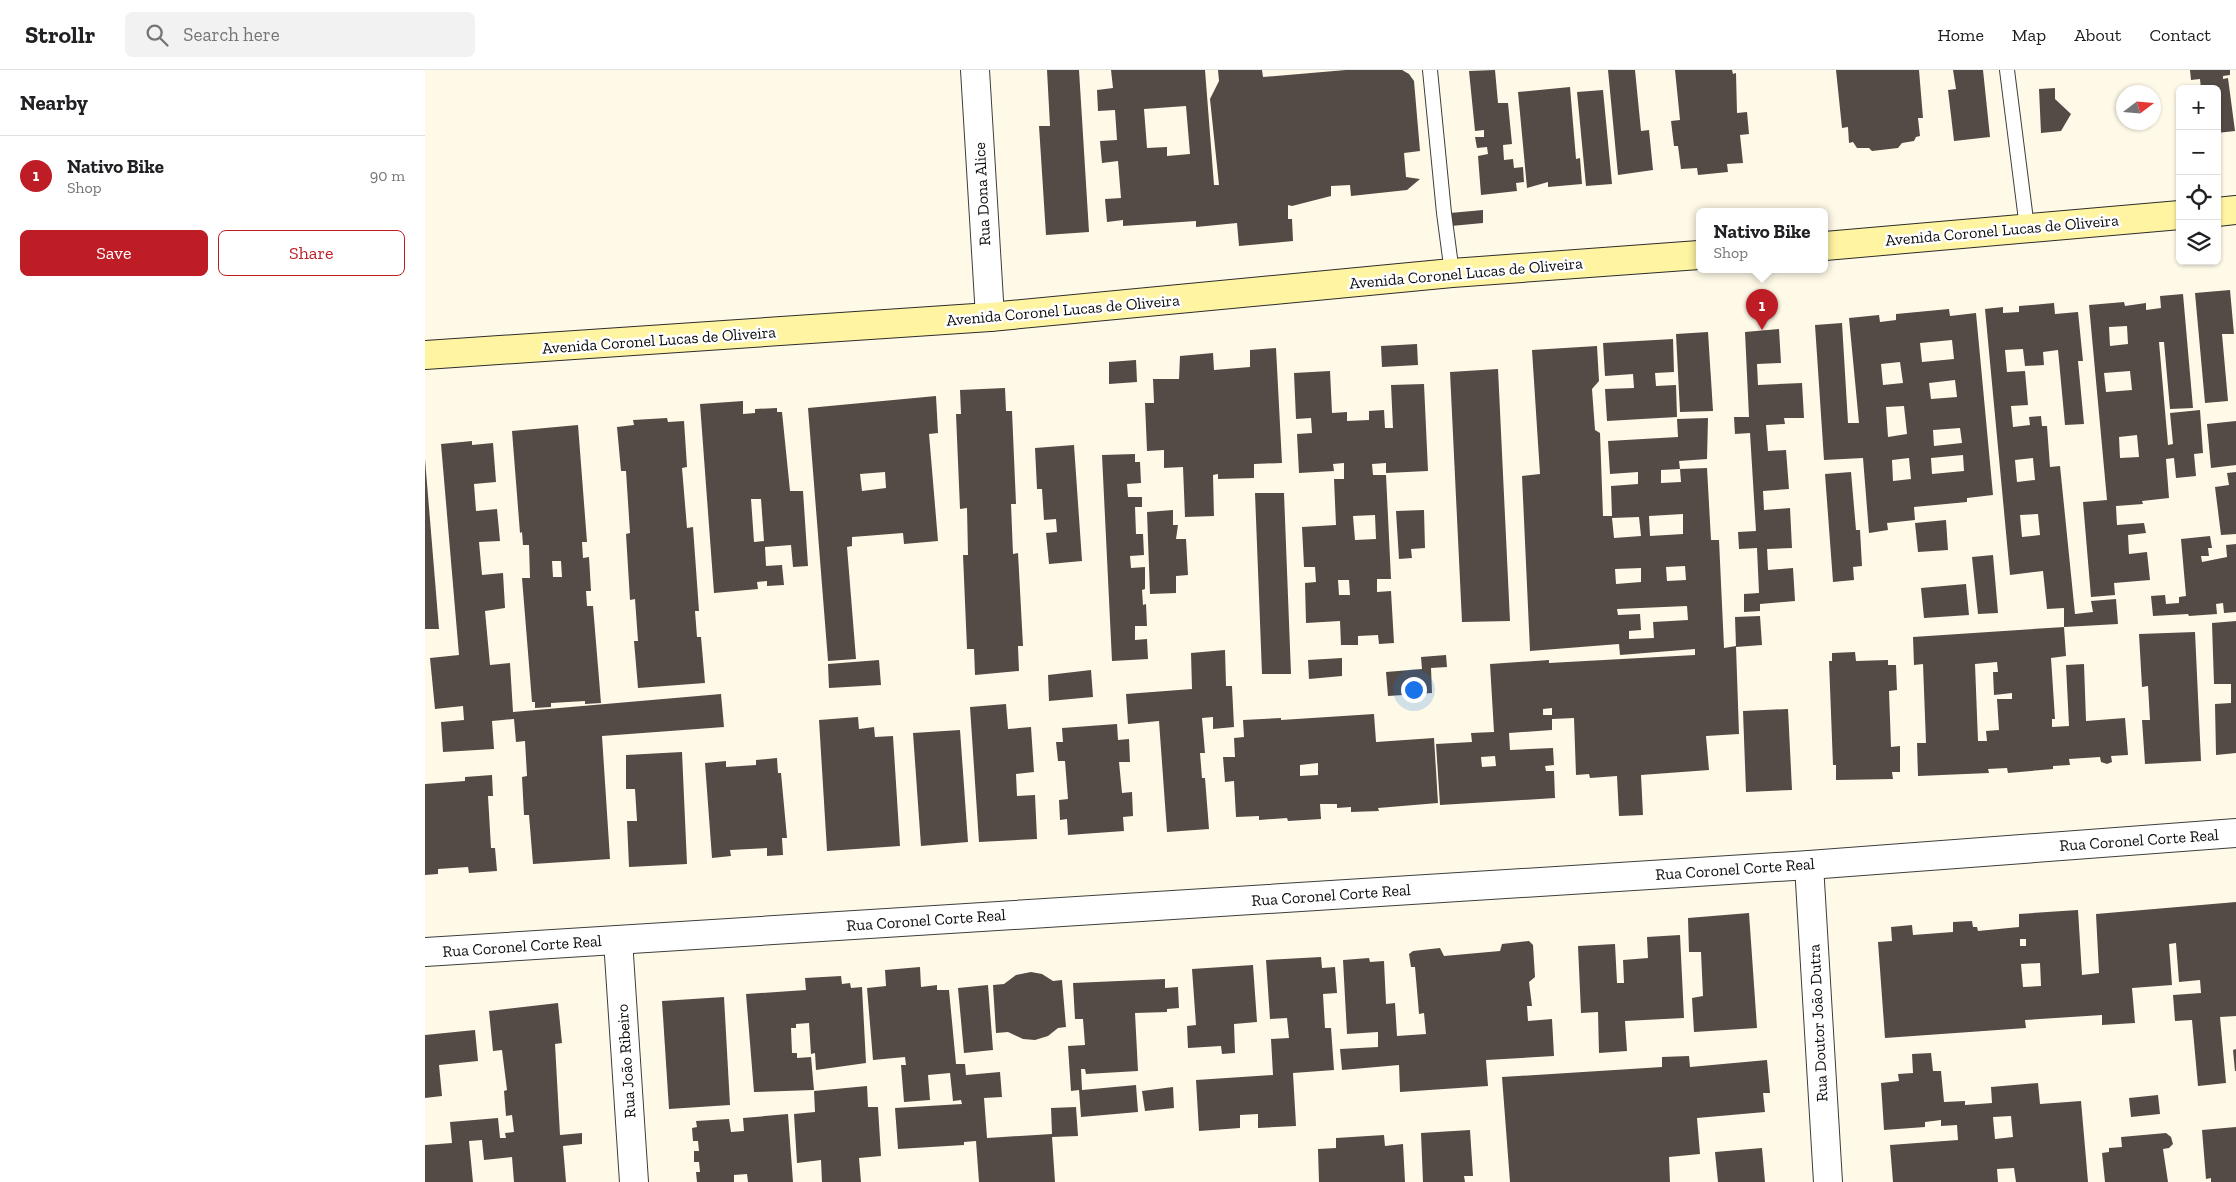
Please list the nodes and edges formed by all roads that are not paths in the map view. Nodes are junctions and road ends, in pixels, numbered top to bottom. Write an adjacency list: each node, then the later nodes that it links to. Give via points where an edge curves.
1 (975, 70): 11 (street, Rua Dona Alice)
2 (1430, 70): 10 (lane)
3 (2007, 70): 7 (lane)
4 (2236, 210): 5 (street)
5 (2221, 212)
6 (2176, 215): 7 (street, Avenida Coronel Lucas de Oliveira)
7 (2027, 228): 8 (street, Avenida Coronel Lucas de Oliveira)
8 (1828, 246)
9 (1696, 255): 10 (street, Avenida Coronel Lucas de Oliveira)
10 (1452, 273): 11 (street, Avenida Coronel Lucas de Oliveira)
11 (990, 317): 12 (street, Avenida Coronel Lucas de Oliveira)
12 (425, 355)
13 (2236, 833): 14 (street, Rua Coronel Corte Real)
14 (1809, 864): 15 (street, Rua Coronel Corte Real); 18 (street, Rua Doutor João Dutra)
15 (618, 940): 16 (street, Rua Coronel Corte Real); 17 (street, Rua João Ribeiro)
16 (425, 952)
17 (634, 1182)
18 (1828, 1182)

